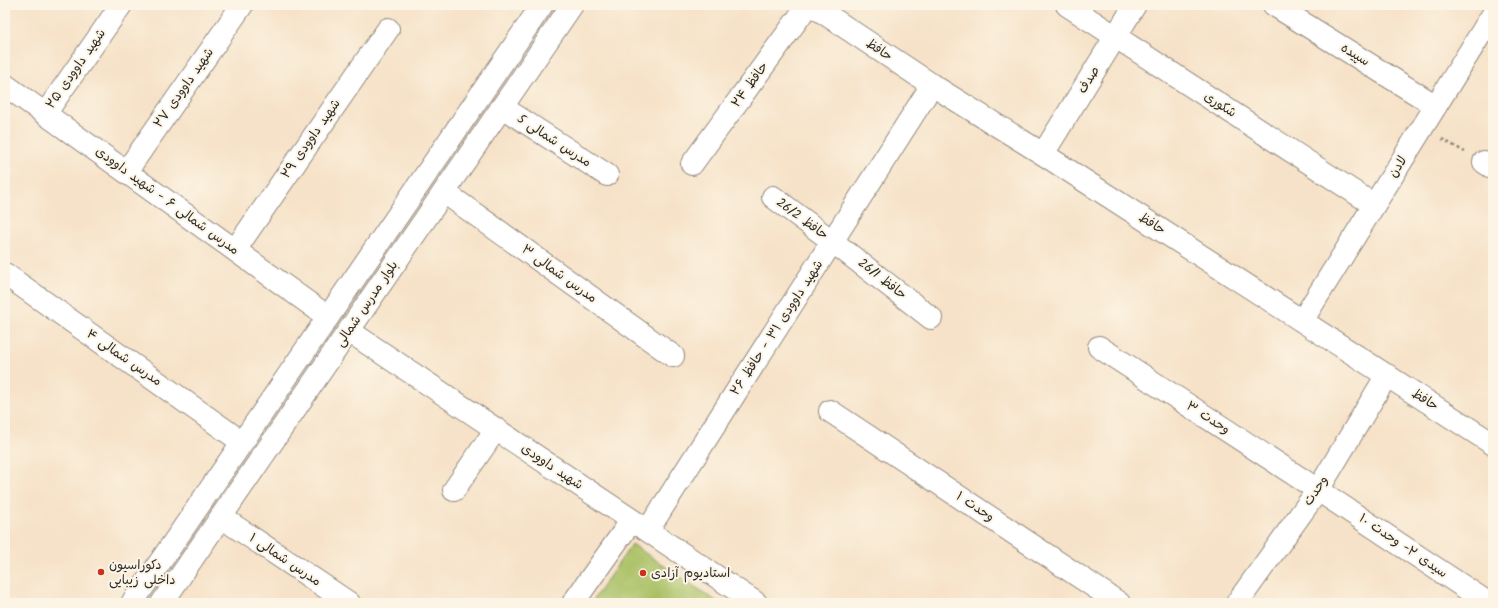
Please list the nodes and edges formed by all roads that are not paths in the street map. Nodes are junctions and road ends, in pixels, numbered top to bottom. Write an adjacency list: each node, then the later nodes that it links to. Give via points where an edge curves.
1 (121, 5): 17 (street, شهید داوودی ۲۵)
2 (242, 5): 20 (street, شهید داوودی ۲۷)
3 (542, 5): 28 (street, بلوار مدرس شمالی)
4 (572, 5): 16 (street, بلوار مدرس شمالی)
5 (808, 5): 19 (street, حافظ ۲۴)
6 (812, 5): 14 (street, حافظ)
7 (1067, 5): 12 (street, شکوری)
8 (1135, 5): 12 (street, صدف)
9 (1274, 5): 15 (street, سپیده)
10 (1493, 14): 15 (street, لادن)
11 (388, 29): 26 (street, شهید داوودی ۲۹)
12 (1115, 37): 18 (street, صدف); 24 (street, شکوری)
13 (5, 85): 17 (street, مدرس شمالی ۶ - شهید داوودی)
14 (932, 85): 18 (street, حافظ); 25 (street, شهید داوودی ۳۱ - حافظ ۲۶)
15 (1436, 106): 24 (street, لادن)
16 (502, 107): 21 (street, مدرس شمالی 5); 22 (street, بلوار مدرس شمالی)
17 (45, 114): 20 (street, مدرس شمالی ۶ - شهید داوودی)
18 (1043, 154): 30 (street, حافظ)
19 (692, 164)
20 (126, 172): 26 (street, مدرس شمالی ۶ - شهید داوودی)
21 (606, 175)
22 (444, 192): 31 (street, بلوار مدرس شمالی); 33 (street, مدرس شمالی ۳)
23 (772, 197): 25 (street, حافظ 26/2)
24 (1374, 205): 30 (street, لادن)
25 (832, 241): 29 (street, حافظ 26/1); 42 (street, شهید داوودی ۳۱ - حافظ ۲۶)
26 (235, 250): 28 (street, مدرس شمالی ۶ - شهید داوودی)
27 (5, 274): 37 (street, مدرس شمالی ۴)
28 (328, 317): 37 (street, بلوار مدرس شمالی)
29 (932, 318)
30 (1302, 321): 34 (street, حافظ)
31 (349, 331): 36 (street, شهید داوودی); 41 (street, بلوار مدرس شمالی)
32 (1099, 347): 40 (street, وحدت ۳)
33 (673, 356)
34 (1387, 375): 38 (street, حافظ); 40 (street, وحدت)
35 (830, 411): 48 (street, وحدت ۱)
36 (496, 429): 39 (street); 42 (street, شهید داوودی)
37 (242, 442): 43 (street, بلوار مدرس شمالی)
38 (1493, 444)
39 (454, 490)
40 (1318, 490): 49 (street, وحدت); 50 (street, سیدی ۲- وحدت ۱۰)
41 (221, 517): 44 (street, بلوار مدرس شمالی); 45 (street, مدرس شمالی ۱)
42 (640, 525): 46 (street, شهید داوودی ۳۱ - حافظ ۲۶); 47 (street, شهید داوودی)
43 (132, 603)
44 (162, 603)
45 (349, 603)
46 (573, 603)
47 (756, 603)
48 (1119, 603)
49 (1237, 603)
50 (1488, 603)

